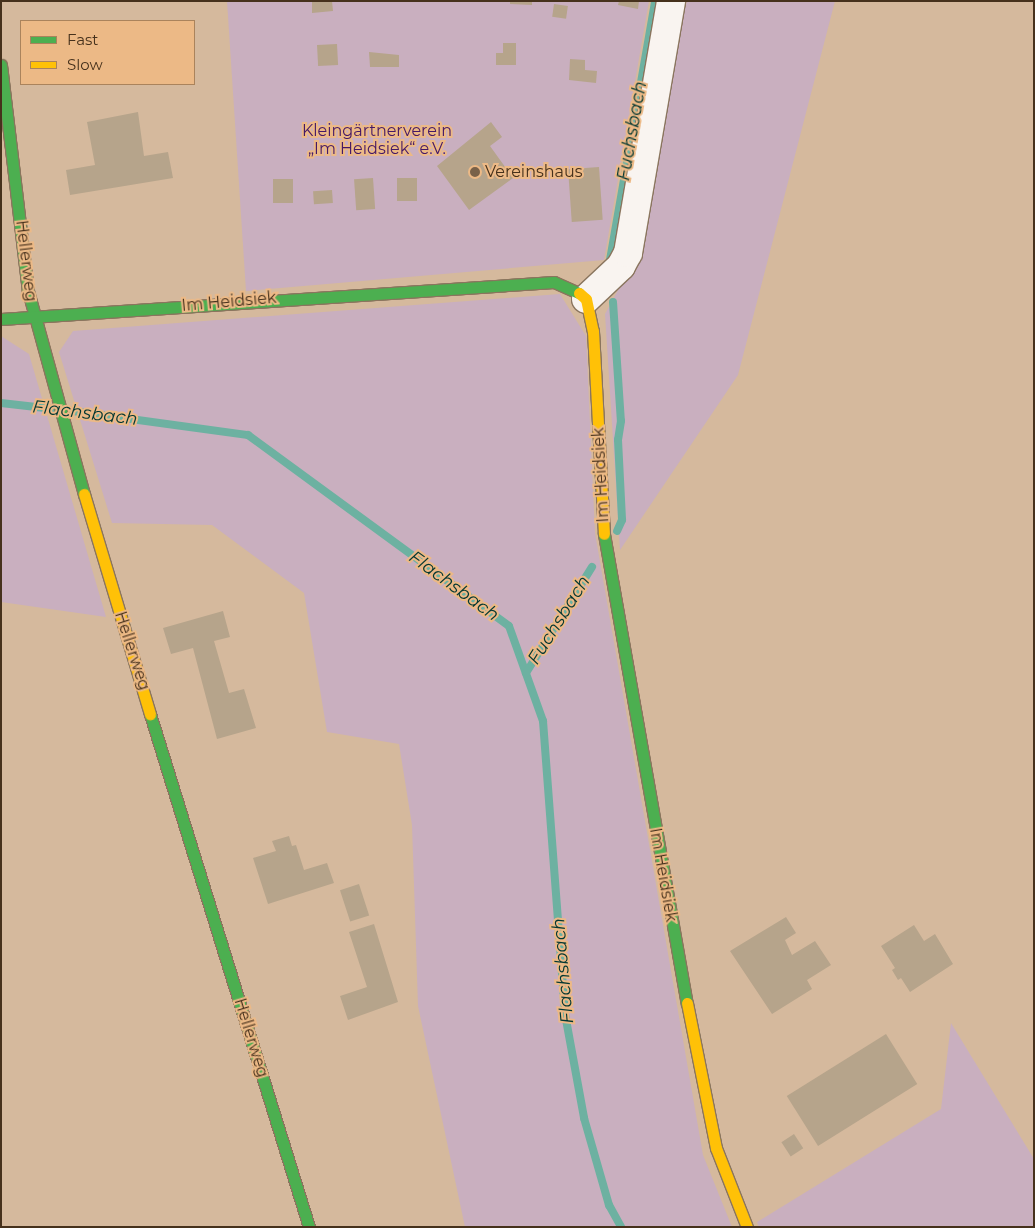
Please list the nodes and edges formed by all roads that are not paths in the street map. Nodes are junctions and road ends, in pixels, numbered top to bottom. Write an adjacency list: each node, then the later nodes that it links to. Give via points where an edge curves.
1 (671, 1): 3 (street, via 628,253 621,266)
2 (1, 65): 5 (street, Hellerweg, via 28,291)
3 (586, 299): 5 (street, Im Heidsiek, via 572,287 554,282 262,299); 7 (street, Im Heidsiek, via 593,331 604,534 674,942 714,1140)
4 (1, 319): 5 (street, Im Heidsiek)
5 (35, 319): 6 (street, Hellerweg, via 109,583)
6 (309, 1227)
7 (748, 1227)

